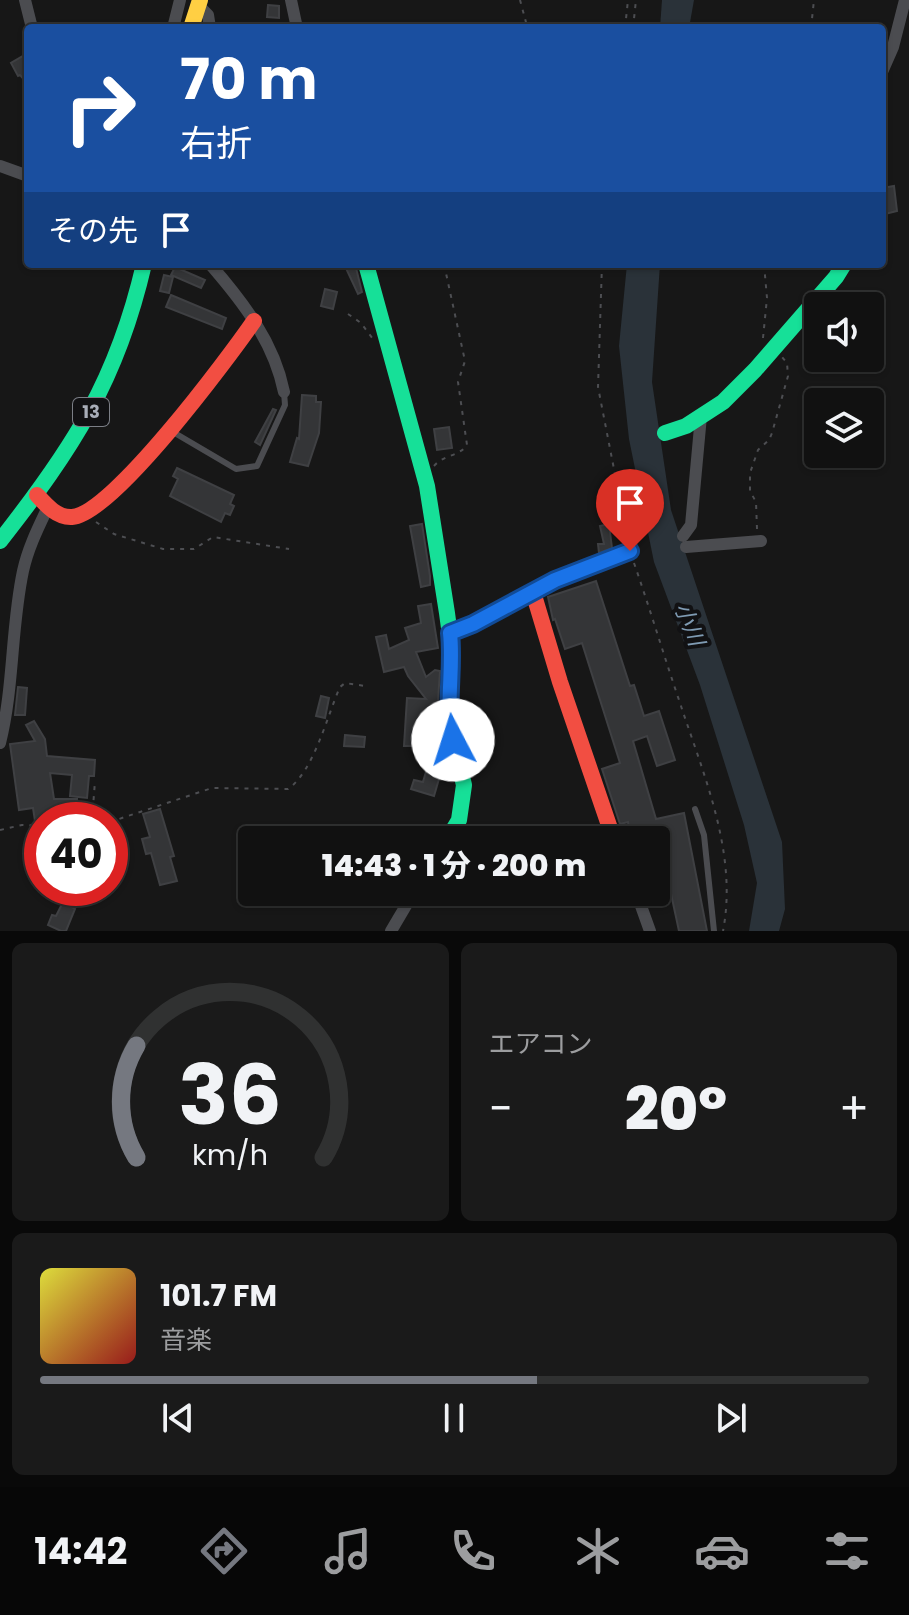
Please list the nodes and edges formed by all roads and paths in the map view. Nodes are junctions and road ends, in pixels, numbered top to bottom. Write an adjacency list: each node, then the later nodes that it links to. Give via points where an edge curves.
1 (25, 0): 10 (street)
2 (180, 0): 11 (street)
3 (291, 0): 14 (street)
4 (520, 0): 15 (path)
5 (628, 0): 16 (path)
6 (636, 0): 17 (path)
7 (814, 0): 18 (path)
8 (905, 0): 19 (street)
9 (199, 3): 12 (main road); 13 (street)
10 (31, 24)
11 (174, 24)
12 (192, 24)
13 (209, 24)
14 (296, 24)
15 (526, 24)
16 (625, 24)
17 (633, 24)
18 (811, 24)
19 (886, 63)
20 (0, 166): 21 (street)
21 (24, 175)
22 (143, 268): 38 (main road, 13, via 106,386)
23 (214, 268): 30 (street)
24 (367, 268): 31 (main road)
25 (445, 268): 37 (path, via 465,361 458,382 467,445 439,460)
26 (602, 268): 43 (path, via 598,387)
27 (764, 268): 32 (path, via 763,344)
28 (842, 268): 32 (main road)
29 (348, 314): 31 (path)
30 (254, 321): 33 (street, via 273,354); 35 (main road)
31 (389, 352): 45 (main road, via 431,502)
32 (771, 352): 34 (main road, via 742,385); 41 (path, via 784,358 789,368 772,433 758,450 750,473)
33 (284, 392): 35 (lane, via 285,405 257,466 236,469)
34 (701, 416): 36 (main road); 41 (street, via 691,525 684,541)
35 (170, 430): 39 (main road, via 134,470)
36 (665, 433)
37 (434, 472)
38 (42, 501): 39 (main road, via 64,516); 40 (main road, 13); 47 (street, via 23,572)
39 (83, 513): 42 (path, via 114,534 163,549 194,549 213,537)
40 (0, 541)
41 (761, 541)
42 (289, 549)
43 (630, 551): 44 (street); 61 (path, via 706,778 728,880)
44 (533, 592): 45 (street); 54 (main road)
45 (450, 633): 53 (main road, via 448,720 464,785)
46 (365, 686): 51 (path, via 340,687 329,722 301,776 288,789 212,788)
47 (0, 743)
48 (95, 781): 49 (path)
49 (93, 802)
50 (695, 809): 60 (lane, via 704,835)
51 (128, 816)
52 (24, 825): 55 (path)
53 (455, 826)
54 (609, 826)
55 (0, 830)
56 (406, 906): 58 (street)
57 (641, 906): 59 (street)
58 (391, 931)
59 (650, 931)
60 (714, 931)
61 (723, 931)

